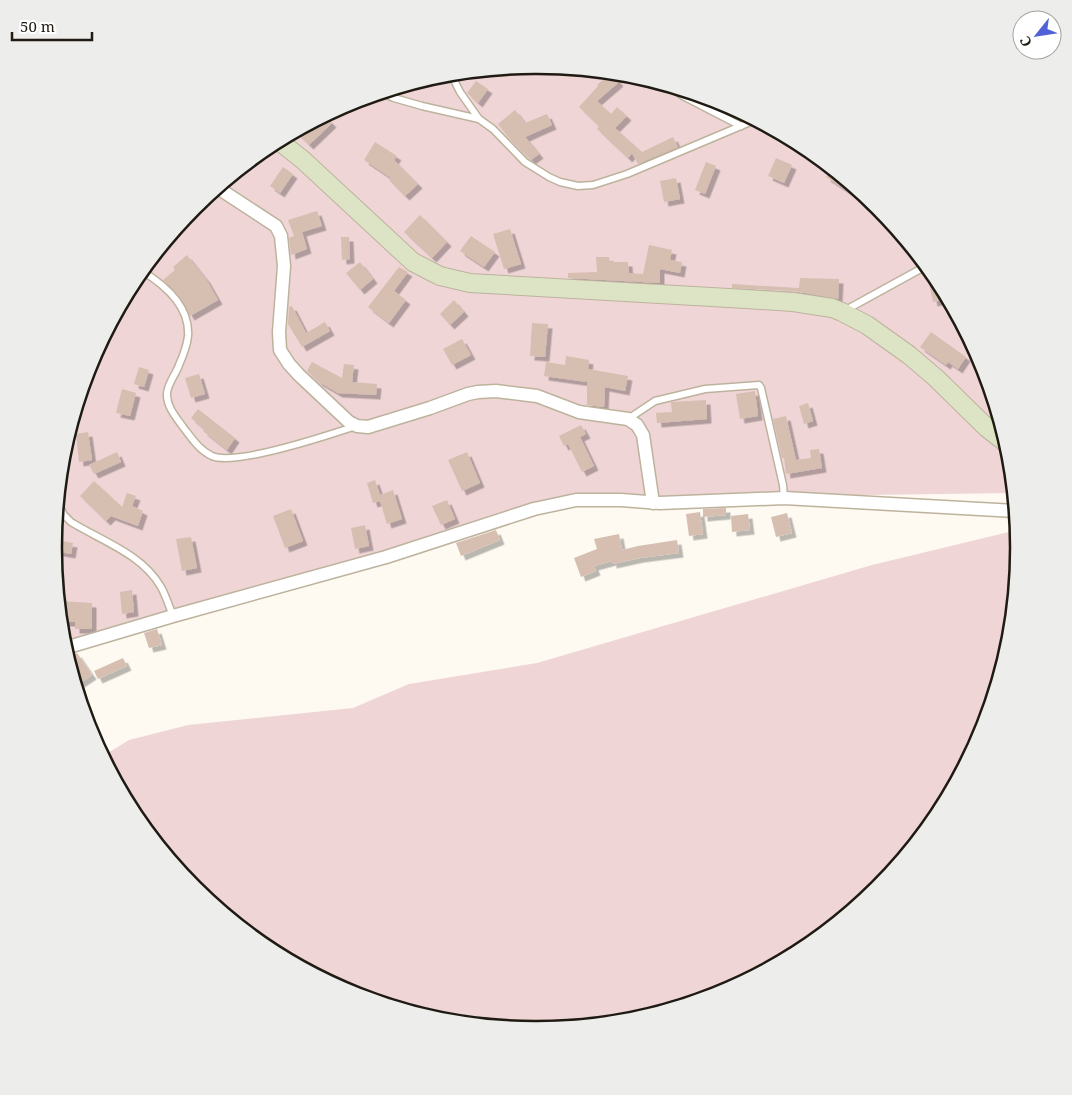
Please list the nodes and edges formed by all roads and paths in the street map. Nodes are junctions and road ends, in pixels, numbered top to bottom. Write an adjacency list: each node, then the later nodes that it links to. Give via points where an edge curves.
1 (455, 81): 4 (lane)
2 (391, 97): 4 (lane)
3 (691, 100): 6 (lane)
4 (479, 120): 6 (lane, via 493,129 526,162 549,177 578,186 593,185 627,174)
5 (746, 124): 6 (lane)
6 (741, 126)
7 (285, 146): 11 (street, via 413,262 440,276 470,283 793,302)
8 (224, 192): 13 (street, via 279,230 284,266 280,350 299,375)
9 (920, 270): 11 (lane)
10 (148, 275): 13 (lane, via 176,299 186,320 186,344 167,398 173,413 193,441 212,456 254,454 305,443)
11 (842, 312): 14 (street, via 868,325 909,355)
12 (628, 419): 13 (street, via 579,412 533,395 485,391 380,424); 15 (lane, via 655,401 705,389 759,386); 16 (street, via 643,434)
13 (357, 426)
14 (995, 434)
15 (784, 498): 16 (street); 17 (street)
16 (653, 503): 19 (street, via 598,499 557,503 386,557)
17 (1007, 511)
18 (64, 515): 19 (lane, via 128,554 149,572 162,589)
19 (173, 616): 20 (street)
20 (73, 646)

